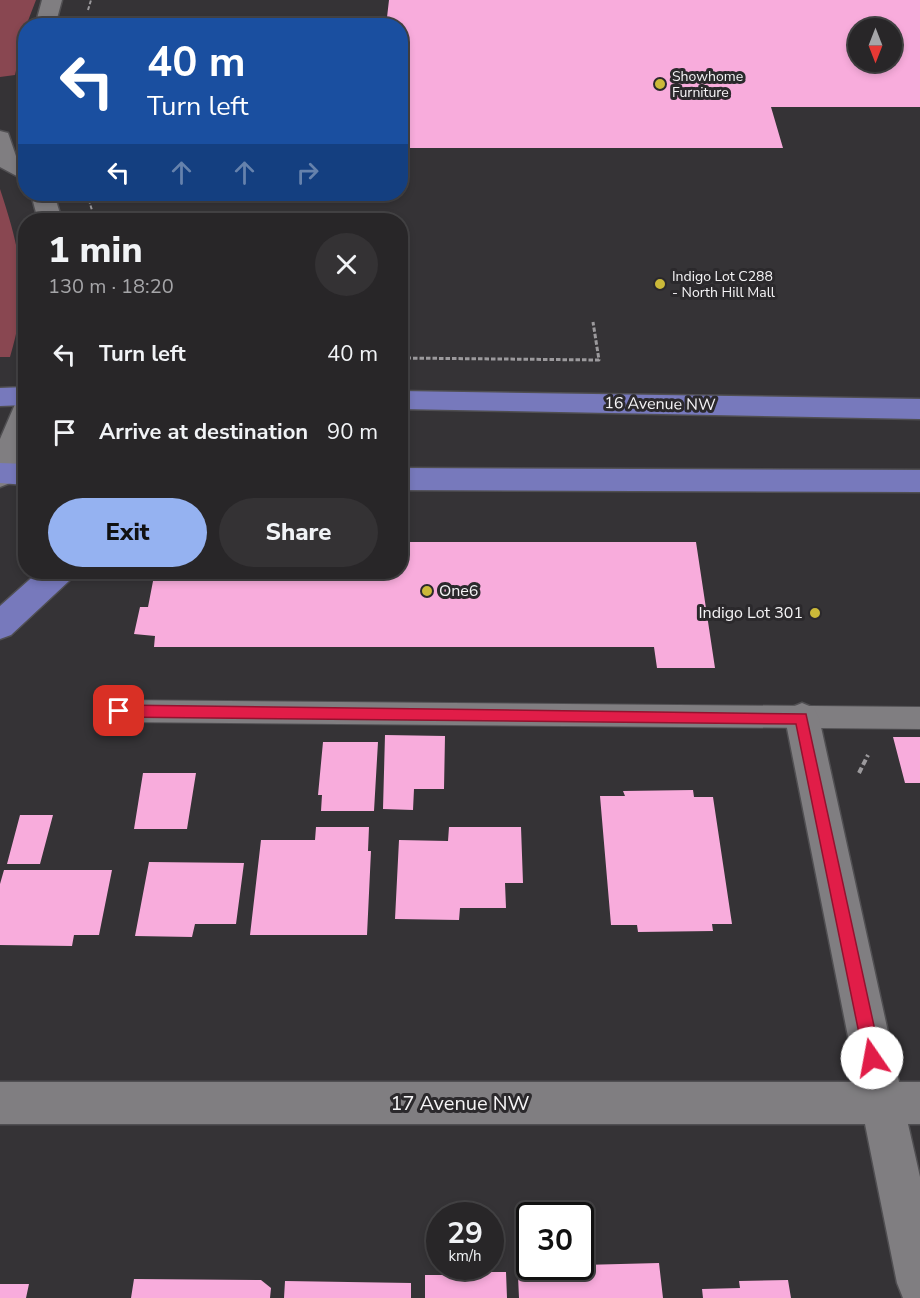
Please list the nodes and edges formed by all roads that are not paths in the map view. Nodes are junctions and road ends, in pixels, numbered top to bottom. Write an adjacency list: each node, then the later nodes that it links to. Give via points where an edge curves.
1 (52, 0): 2 (street)
2 (47, 18)
3 (0, 138): 4 (street, via 7,162)
4 (18, 169)
5 (18, 396): 6 (highway)
6 (0, 397)
7 (408, 400): 8 (highway, 16 Avenue NW)
8 (920, 408)
9 (18, 437): 10 (street)
10 (7, 475)
11 (408, 479): 12 (highway)
12 (920, 482)
13 (51, 579): 14 (highway)
14 (0, 627)
15 (119, 711): 16 (lane)
16 (801, 718): 17 (lane); 19 (street)
17 (920, 718)
18 (0, 1103): 19 (street, 17 Avenue NW)
19 (901, 1104): 20 (street)
20 (920, 1283)

